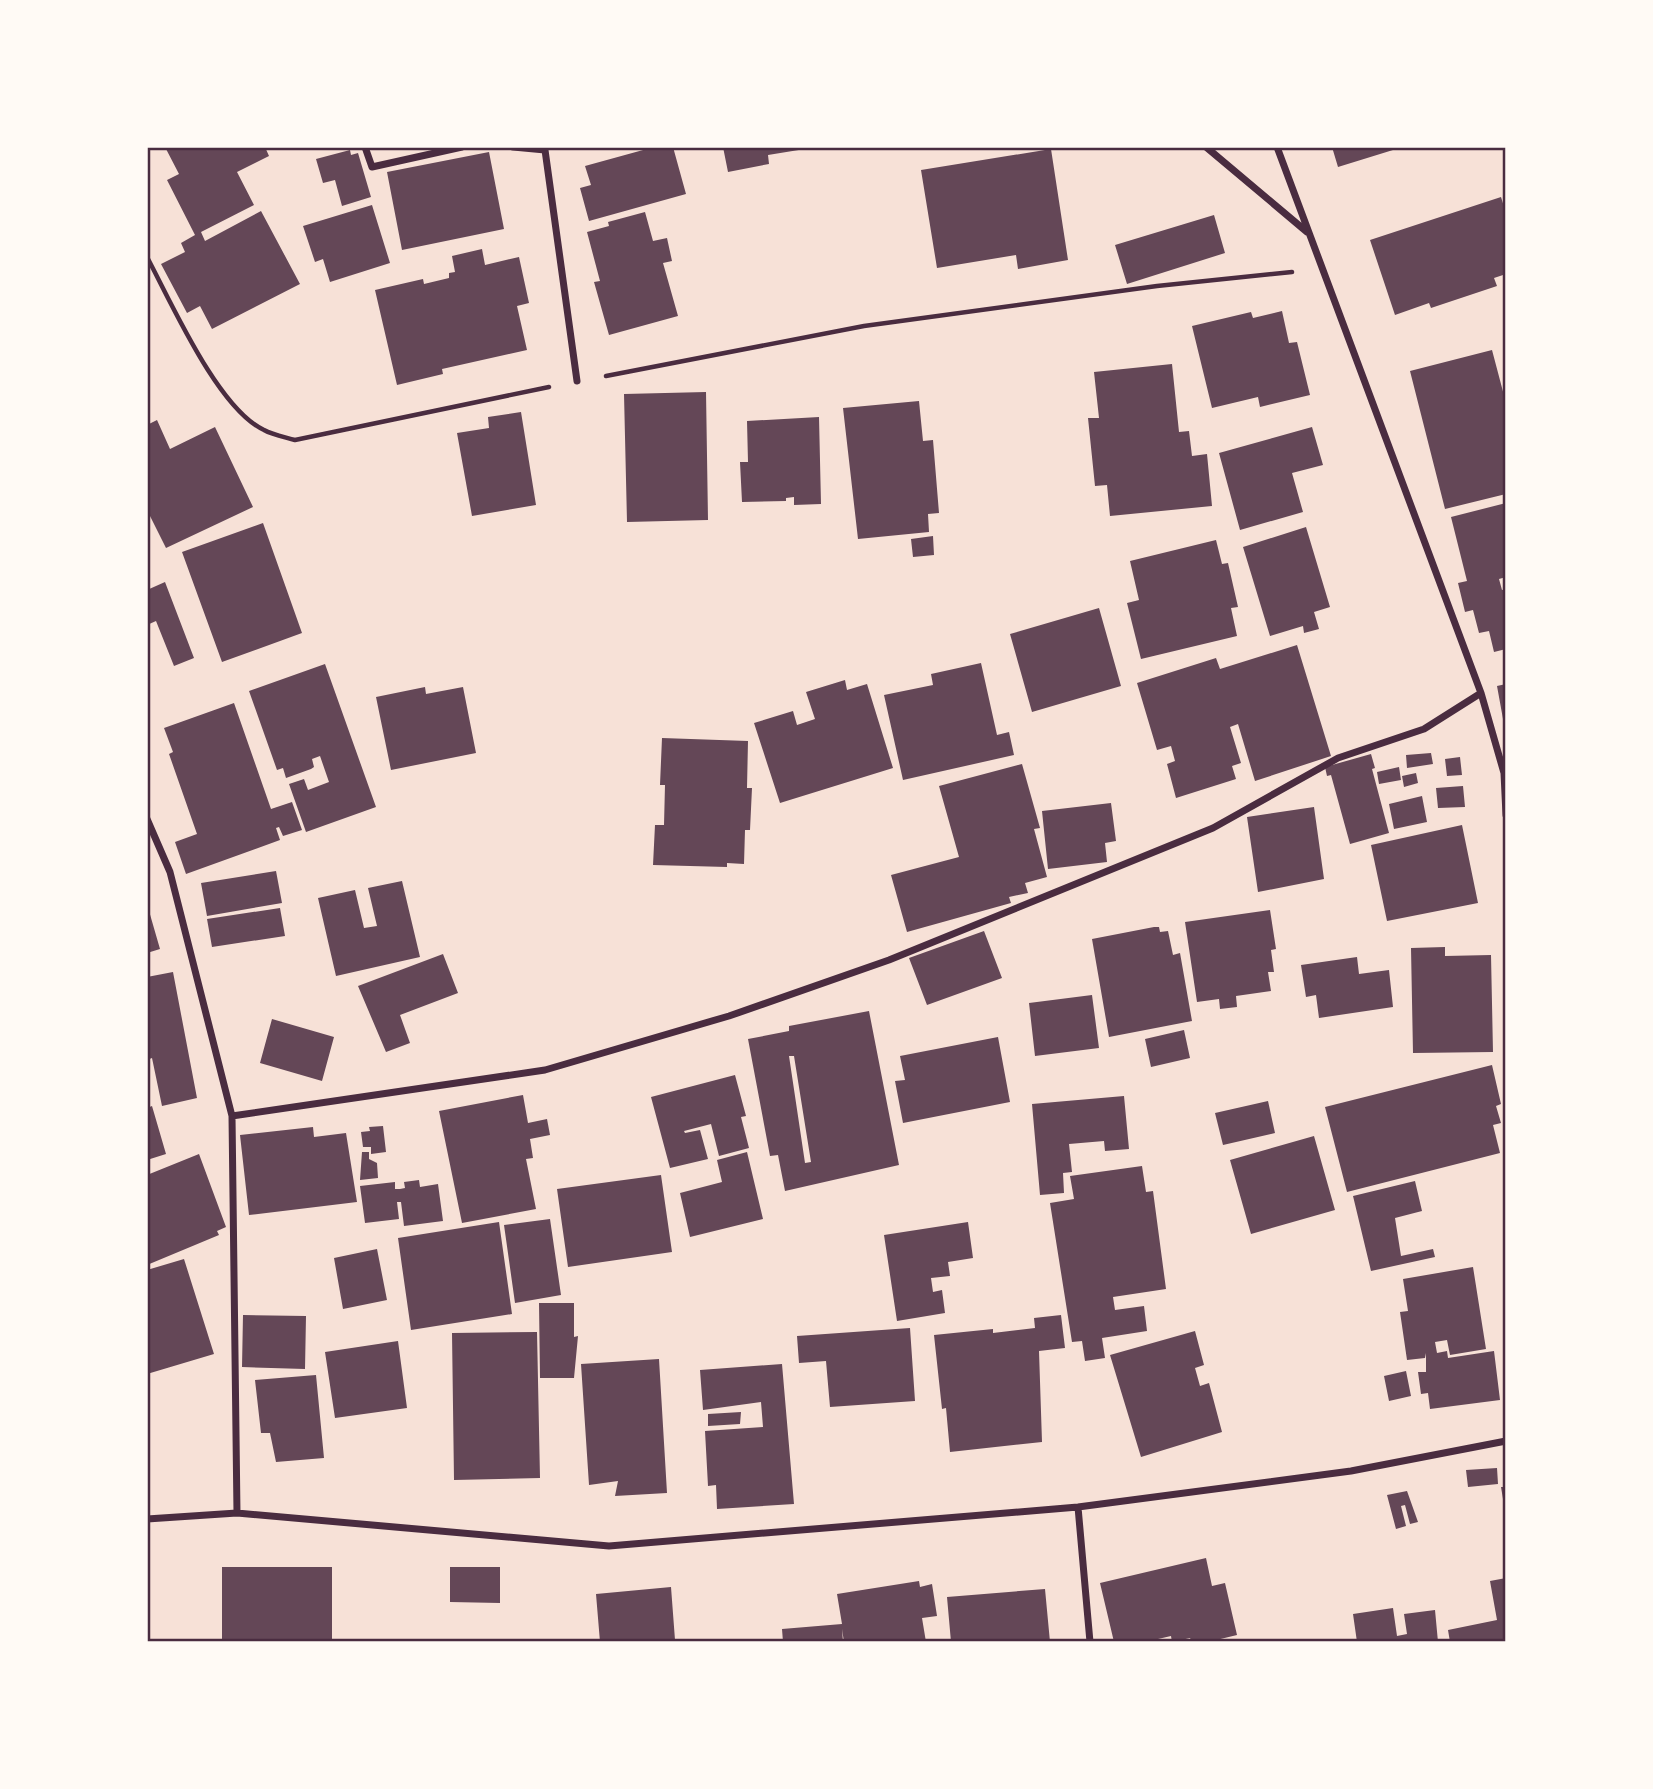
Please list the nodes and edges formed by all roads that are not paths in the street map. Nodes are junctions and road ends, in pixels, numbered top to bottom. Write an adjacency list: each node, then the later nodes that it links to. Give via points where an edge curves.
1 (365, 147): 2 (street, via 372,167)
2 (462, 147)
3 (513, 147): 7 (street, via 545,150)
4 (1206, 147): 6 (street)
5 (1276, 147): 6 (street)
6 (1309, 234): 8 (street)
7 (577, 381)
8 (1481, 693): 9 (street, via 1504,773); 11 (street, via 1423,729 1338,758 1213,828 889,960 729,1016 545,1070)
9 (1506, 814)
10 (147, 819): 11 (street, via 170,872)
11 (232, 1116): 14 (street)
12 (1506, 1441): 13 (street, via 1351,1471)
13 (1078, 1507): 14 (street, via 609,1546); 16 (street)
14 (237, 1513): 15 (street)
15 (147, 1519)
16 (1090, 1642)

